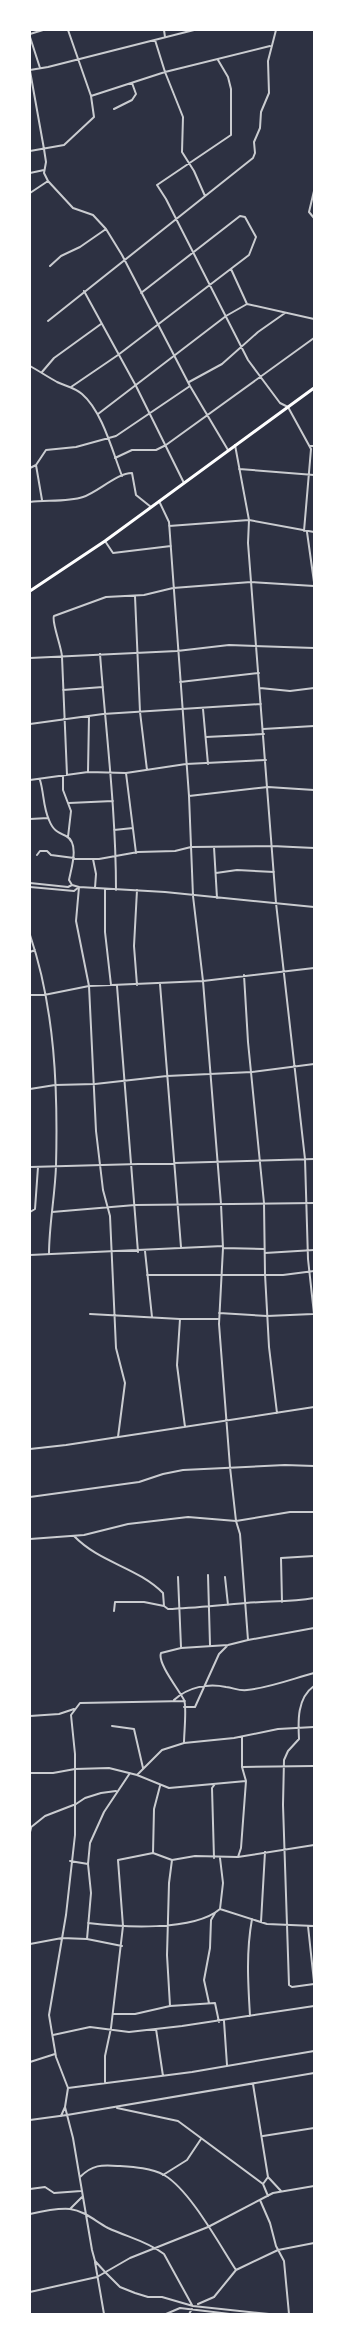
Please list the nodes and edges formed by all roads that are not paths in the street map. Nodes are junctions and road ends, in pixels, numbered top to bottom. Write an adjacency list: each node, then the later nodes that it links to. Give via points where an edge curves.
1 (43, 30): 6 (street)
2 (68, 30): 11 (street)
3 (164, 30): 8 (street)
4 (194, 30): 8 (street)
5 (276, 30): 10 (street)
6 (30, 34)
7 (30, 37): 13 (street)
8 (165, 37): 9 (street)
9 (155, 40): 11 (street); 15 (street)
10 (270, 46): 12 (street); 28 (street, via 267,72 269,93 261,112 260,130 255,139 255,156)
11 (77, 59): 13 (street); 18 (street)
12 (218, 60): 15 (street); 22 (street, via 228,77 231,89 231,135)
13 (41, 68): 14 (street)
14 (30, 70): 17 (street)
15 (165, 72): 16 (street); 22 (street, via 183,117 181,149)
16 (132, 83): 18 (street); 19 (street, via 136,94 134,98)
17 (32, 93): 20 (street)
18 (91, 96): 20 (street, via 94,113 91,120 64,145)
19 (114, 109)
20 (44, 149): 21 (street); 23 (street)
21 (30, 151)
22 (189, 164): 28 (street); 30 (street, via 157,185)
23 (44, 170): 24 (street); 25 (street)
24 (30, 173)
25 (48, 181): 27 (street); 31 (street, via 73,208 93,215)
26 (314, 191): 29 (street, via 309,212)
27 (30, 192)
28 (205, 196): 30 (street)
29 (314, 218)
30 (177, 219): 32 (street); 33 (street)
31 (106, 229): 33 (street); 34 (street, via 80,247 61,256)
32 (192, 252): 35 (street, via 242,215 257,240 249,255); 36 (street); 38 (street)
33 (124, 260): 37 (street); 38 (street)
34 (50, 266)
35 (231, 268): 36 (street); 39 (street)
36 (209, 285): 41 (street); 44 (street)
37 (84, 291): 43 (street); 45 (street)
38 (140, 293): 44 (street)
39 (247, 304): 40 (street); 41 (street)
40 (285, 313): 42 (street); 47 (street)
41 (226, 316): 47 (street); 49 (street)
42 (314, 319)
43 (48, 321)
44 (158, 323): 48 (street); 49 (street)
45 (101, 324): 48 (street); 51 (street, via 54,358)
46 (314, 338): 52 (street)
47 (242, 345): 52 (street); 53 (street, via 222,364)
48 (118, 355): 54 (street); 56 (street)
49 (174, 355): 53 (street); 54 (street)
50 (30, 366): 51 (street)
51 (42, 372): 56 (street)
52 (258, 376): 58 (street, via 280,403); 61 (street)
53 (188, 382): 55 (street)
54 (136, 386): 59 (street); 60 (street)
55 (190, 386): 59 (street); 61 (street)
56 (71, 387): 60 (street, via 82,394)
57 (314, 388): 58 (main road)
58 (288, 407): 64 (main road); 65 (street)
59 (150, 413): 62 (street, via 116,436); 63 (street)
60 (98, 414): 62 (street, via 100,423 106,430)
61 (207, 414): 63 (street); 67 (street)
62 (107, 439): 68 (street); 69 (street, via 46,450)
63 (166, 445): 68 (street, via 156,450 132,450); 75 (street)
64 (235, 445): 67 (main road); 71 (street)
65 (310, 446): 66 (street); 72 (street)
66 (314, 446)
67 (228, 451): 75 (main road)
68 (115, 458): 74 (street)
69 (36, 465): 70 (street); 76 (street)
70 (30, 468)
71 (240, 469): 72 (street); 80 (street)
72 (308, 474): 73 (street); 82 (street)
73 (314, 475)
74 (122, 476): 76 (street, via 82,498); 79 (street, via 132,473 136,495)
75 (184, 483): 77 (main road)
76 (42, 500): 78 (street)
77 (159, 501): 79 (main road); 81 (street)
78 (30, 502)
79 (151, 507): 84 (main road)
80 (249, 520): 81 (street); 82 (street); 86 (street)
81 (169, 526): 85 (street)
82 (305, 532): 83 (street); 87 (street)
83 (314, 532)
84 (105, 541): 85 (street, via 113,553); 90 (main road)
85 (170, 546): 89 (street)
86 (251, 582): 88 (street); 89 (street); 92 (street)
87 (314, 582)
88 (314, 586)
89 (173, 588): 91 (street); 94 (street)
90 (30, 591)
91 (135, 596): 95 (street); 97 (street, via 98,599 54,616)
92 (257, 646): 93 (street); 94 (street, via 217,646); 99 (street)
93 (314, 648)
94 (177, 651): 95 (street); 100 (street)
95 (138, 652): 96 (street); 108 (street)
96 (100, 654): 97 (street); 101 (street)
97 (62, 657): 98 (street); 104 (street)
98 (30, 658)
99 (259, 673): 100 (street); 102 (street)
100 (180, 682): 107 (street)
101 (103, 687): 104 (street); 109 (street)
102 (260, 688): 103 (street, via 290,691); 105 (street)
103 (314, 688)
104 (63, 690): 111 (street)
105 (262, 704): 106 (street); 114 (street)
106 (204, 709): 107 (street); 116 (street)
107 (183, 711): 108 (street, via 176,709); 118 (street)
108 (140, 712): 109 (street); 120 (street)
109 (104, 714): 110 (street); 122 (street)
110 (89, 716): 111 (street); 121 (street)
111 (66, 720): 112 (street); 124 (street)
112 (30, 724)
113 (314, 726): 114 (street)
114 (263, 729): 115 (street)
115 (264, 734): 116 (street); 117 (street)
116 (206, 737): 119 (street)
117 (266, 760): 119 (street); 128 (street)
118 (186, 764): 119 (street); 120 (street); 130 (street)
119 (208, 764)
120 (147, 770): 123 (street)
121 (88, 772): 122 (street); 124 (street)
122 (110, 772): 123 (street); 131 (street)
123 (126, 773): 135 (street)
124 (67, 775): 125 (street)
125 (62, 776): 127 (street); 132 (street)
126 (30, 780): 127 (street)
127 (40, 780): 133 (street)
128 (268, 787): 129 (street); 130 (street); 138 (street)
129 (314, 790)
130 (189, 796): 139 (street)
131 (112, 800): 132 (street); 136 (street)
132 (69, 803): 137 (street, via 71,810)
133 (48, 818): 134 (street); 137 (street, via 56,831)
134 (30, 819)
135 (133, 828): 136 (street); 142 (street)
136 (114, 830): 144 (street)
137 (68, 837): 145 (street, via 72,842)
138 (272, 846): 140 (street); 141 (street); 148 (street)
139 (191, 847): 140 (street); 142 (street, via 175,851); 157 (street)
140 (214, 847): 147 (street)
141 (314, 848)
142 (136, 853): 144 (street)
143 (37, 855): 145 (street, via 40,851 47,851 51,855)
144 (116, 855): 146 (street); 155 (street)
145 (74, 858): 146 (street); 150 (street, via 69,880)
146 (93, 859): 153 (street)
147 (216, 872): 148 (street); 158 (street)
148 (274, 872): 159 (street)
149 (30, 883): 150 (street, via 68,887)
150 (72, 885): 152 (street)
151 (30, 887): 152 (street, via 74,891)
152 (79, 887): 153 (street); 171 (street, via 76,920)
153 (95, 888): 154 (street)
154 (105, 890): 155 (street); 169 (street, via 106,932)
155 (116, 890): 156 (street)
156 (137, 890): 157 (street); 170 (street, via 134,946)
157 (193, 896): 158 (street); 167 (street)
158 (217, 898): 159 (street)
159 (276, 903): 160 (street); 165 (street)
160 (314, 906)
161 (30, 935): 162 (street)
162 (35, 950): 163 (street); 174 (street)
163 (30, 952)
164 (314, 968): 165 (street)
165 (284, 971): 166 (street); 176 (street)
166 (244, 975): 167 (street); 177 (street)
167 (203, 981): 168 (street); 178 (street)
168 (160, 984): 170 (street); 179 (street)
169 (112, 985): 171 (street); 172 (street)
170 (137, 985): 172 (street)
171 (89, 986): 174 (street); 181 (street)
172 (117, 986): 180 (street)
173 (30, 995): 174 (street)
174 (44, 995): 182 (street, via 52,1027)
175 (314, 1064): 176 (street)
176 (294, 1065): 177 (street); 185 (street)
177 (252, 1072): 178 (street); 184 (street)
178 (210, 1073): 179 (street); 187 (street)
179 (168, 1076): 180 (street); 188 (street)
180 (125, 1081): 181 (street); 189 (street)
181 (95, 1084): 182 (street); 191 (street)
182 (55, 1085): 183 (street); 190 (street)
183 (30, 1089)
184 (261, 1159): 185 (street); 187 (street); 197 (street)
185 (305, 1159): 186 (street); 194 (street)
186 (314, 1159)
187 (218, 1161): 188 (street); 196 (street)
188 (173, 1162): 189 (street); 199 (street)
189 (131, 1164): 191 (street); 198 (street)
190 (56, 1165): 191 (street); 193 (street); 202 (street)
191 (100, 1165): 200 (street)
192 (30, 1167): 193 (street)
193 (38, 1167): 201 (street, via 35,1209)
194 (308, 1203): 195 (street); 197 (street); 208 (street)
195 (314, 1203)
196 (221, 1204): 197 (street); 199 (street); 204 (street)
197 (264, 1204): 205 (street)
198 (135, 1205): 199 (street); 200 (street); 209 (street)
199 (179, 1205): 203 (street)
200 (107, 1207): 202 (street); 211 (street)
201 (30, 1212)
202 (52, 1212): 212 (street)
203 (181, 1247): 204 (street); 207 (street)
204 (223, 1247): 205 (street); 218 (street)
205 (264, 1249): 210 (street)
206 (314, 1250): 208 (street)
207 (145, 1251): 209 (street); 217 (street)
208 (309, 1251): 210 (street); 215 (street)
209 (138, 1252): 211 (street)
210 (264, 1252): 216 (street)
211 (113, 1253): 212 (street); 221 (street)
212 (49, 1254): 213 (street)
213 (30, 1255)
214 (314, 1271): 215 (street)
215 (309, 1272): 216 (street, via 289,1275); 222 (street)
216 (265, 1274): 218 (street); 223 (street)
217 (147, 1275): 218 (street); 224 (street)
218 (222, 1276): 219 (street)
219 (219, 1313): 223 (street); 225 (street)
220 (90, 1314): 221 (street)
221 (115, 1314): 224 (street); 231 (street, via 117,1355 125,1383)
222 (314, 1314): 223 (street)
223 (267, 1316): 228 (street)
224 (152, 1317): 226 (street)
225 (219, 1318): 226 (street); 229 (street)
226 (180, 1319): 230 (street, via 178,1370)
227 (314, 1407): 228 (street)
228 (277, 1412): 229 (street)
229 (228, 1420): 230 (street); 234 (street)
230 (185, 1427): 231 (street)
231 (118, 1437): 232 (street)
232 (30, 1449)
233 (314, 1466): 234 (street)
234 (230, 1467): 235 (street, via 175,1471 138,1482); 237 (street)
235 (30, 1497)
236 (314, 1512): 237 (street, via 290,1512)
237 (236, 1521): 238 (street, via 188,1516 128,1524); 246 (street, via 240,1534)
238 (74, 1536): 239 (street); 248 (street, via 93,1553 155,1585 163,1593)
239 (30, 1539)
240 (314, 1556): 245 (street, via 281,1558)
241 (208, 1575): 249 (street)
242 (178, 1577): 250 (street)
243 (225, 1577): 247 (street)
244 (314, 1598): 245 (street)
245 (282, 1602): 246 (street)
246 (246, 1603): 247 (street); 253 (street)
247 (228, 1605): 249 (street)
248 (164, 1606): 250 (street, via 168,1609); 251 (street, via 144,1602 115,1602)
249 (209, 1608): 250 (street); 254 (street)
250 (180, 1609): 256 (street)
251 (114, 1611)
252 (314, 1628): 253 (street)
253 (248, 1640): 255 (street)
254 (210, 1645): 255 (street); 256 (street)
255 (228, 1645): 258 (street, via 218,1654)
256 (181, 1648): 260 (street, via 160,1655 171,1680)
257 (314, 1673): 258 (street, via 248,1690)
258 (206, 1685): 260 (street); 263 (street, via 195,1707)
259 (314, 1686): 267 (street, via 306,1694 298,1712)
260 (181, 1694): 261 (street); 262 (street)
261 (174, 1701): 262 (street); 264 (street, via 87,1702 80,1703)
262 (185, 1701): 263 (street)
263 (184, 1707): 270 (street)
264 (74, 1709): 265 (street, via 59,1714); 275 (street, via 71,1715)
265 (30, 1716)
266 (112, 1726): 274 (street, via 134,1728)
267 (298, 1727): 268 (street); 269 (street); 273 (street, via 299,1739 286,1754)
268 (314, 1727)
269 (242, 1737): 270 (street); 272 (street)
270 (184, 1743): 274 (street, via 162,1750)
271 (314, 1766): 273 (street)
272 (242, 1767): 273 (street); 279 (street)
273 (284, 1767): 287 (street)
274 (142, 1768): 278 (street)
275 (75, 1769): 276 (street, via 53,1773); 277 (street, via 109,1768); 283 (street)
276 (30, 1773)
277 (130, 1773): 278 (street); 282 (street)
278 (136, 1775): 281 (street)
279 (246, 1781): 280 (street); 290 (street, via 241,1848)
280 (215, 1784): 281 (street, via 169,1788); 291 (street, via 212,1788)
281 (160, 1786): 289 (street, via 154,1809)
282 (116, 1791): 283 (street, via 95,1794); 295 (street, via 93,1833)
283 (76, 1804): 284 (street, via 45,1816); 294 (street, via 75,1835)
284 (30, 1828): 285 (street)
285 (30, 1832)
286 (314, 1846): 287 (street)
287 (286, 1849): 288 (street); 304 (street)
288 (265, 1852): 290 (street); 301 (street)
289 (154, 1853): 293 (street); 305 (street, via 118,1860)
290 (238, 1857): 292 (street)
291 (214, 1858): 292 (street); 293 (street, via 195,1856)
292 (220, 1858): 296 (street, via 223,1883)
293 (172, 1860): 303 (street)
294 (70, 1861): 295 (street); 308 (street)
295 (88, 1864): 302 (street, via 91,1893)
296 (220, 1909): 297 (street); 299 (street)
297 (216, 1913): 298 (street); 300 (street)
298 (207, 1916): 300 (street); 303 (street)
299 (252, 1919): 301 (street); 317 (street, via 247,1970)
300 (211, 1920): 313 (street, via 210,1948 204,1980)
301 (261, 1922): 304 (street)
302 (88, 1923): 305 (street); 309 (street)
303 (169, 1925): 305 (street, via 145,1928); 314 (street, via 167,1972)
304 (286, 1925): 306 (street); 312 (street, via 289,1932 289,1985 292,1987)
305 (123, 1926): 311 (street)
306 (308, 1926): 307 (street); 312 (street)
307 (314, 1926)
308 (62, 1938): 309 (street); 310 (street); 322 (street, via 49,2009)
309 (87, 1939): 311 (street)
310 (30, 1944)
311 (122, 1946): 316 (street)
312 (314, 1983)
313 (209, 2003): 314 (street); 319 (street, via 216,2004)
314 (170, 2006): 316 (street, via 135,2014)
315 (314, 2006): 317 (street)
316 (113, 2014): 320 (street)
317 (250, 2016): 318 (street)
318 (224, 2021): 319 (street); 326 (street)
319 (219, 2022): 321 (street)
320 (111, 2028): 321 (street, via 129,2032); 322 (street, via 83,2027); 329 (street, via 105,2056)
321 (156, 2029): 328 (street)
322 (52, 2035): 324 (street)
323 (314, 2051): 326 (street)
324 (55, 2054): 325 (street); 331 (street)
325 (30, 2062)
326 (227, 2065): 328 (street)
327 (314, 2073): 330 (street)
328 (163, 2076): 329 (street)
329 (105, 2082): 331 (street)
330 (253, 2084): 333 (street); 338 (street)
331 (68, 2088): 332 (street)
332 (65, 2107): 334 (street); 335 (street)
333 (116, 2107): 334 (street); 339 (street, via 172,2119)
334 (67, 2115): 335 (street); 341 (street)
335 (61, 2116): 336 (street)
336 (30, 2120)
337 (314, 2128): 338 (street)
338 (263, 2136): 342 (street)
339 (201, 2138): 340 (street, via 187,2160); 343 (street)
340 (164, 2175): 341 (street, via 138,2167 99,2165 89,2168); 354 (street, via 186,2195)
341 (80, 2177): 346 (street)
342 (268, 2177): 343 (street); 347 (street)
343 (263, 2184): 348 (street)
344 (314, 2186): 347 (street)
345 (30, 2188): 346 (street, via 46,2187 54,2193)
346 (81, 2191): 349 (street)
347 (281, 2191): 348 (street)
348 (268, 2196): 350 (street)
349 (82, 2197): 351 (street); 353 (street)
350 (260, 2200): 354 (street); 357 (street)
351 (69, 2209): 352 (street); 353 (street)
352 (30, 2214)
353 (85, 2214): 356 (street, via 110,2229); 358 (street)
354 (208, 2227): 356 (street); 359 (street)
355 (314, 2243): 357 (street)
356 (157, 2248): 360 (street, via 130,2258); 364 (street, via 164,2254)
357 (278, 2250): 359 (street); 370 (street, via 284,2261)
358 (95, 2261): 360 (street); 361 (street)
359 (236, 2270): 363 (street, via 214,2297)
360 (106, 2273): 361 (street); 364 (street, via 120,2287 135,2293 148,2297 162,2297)
361 (97, 2277): 362 (street); 365 (street)
362 (30, 2292)
363 (197, 2305): 364 (street); 369 (street)
364 (192, 2307): 366 (street, via 180,2308); 367 (street); 368 (street)
365 (104, 2314)
366 (166, 2314)
367 (189, 2314)
368 (230, 2314)
369 (269, 2314)
370 (289, 2314)

